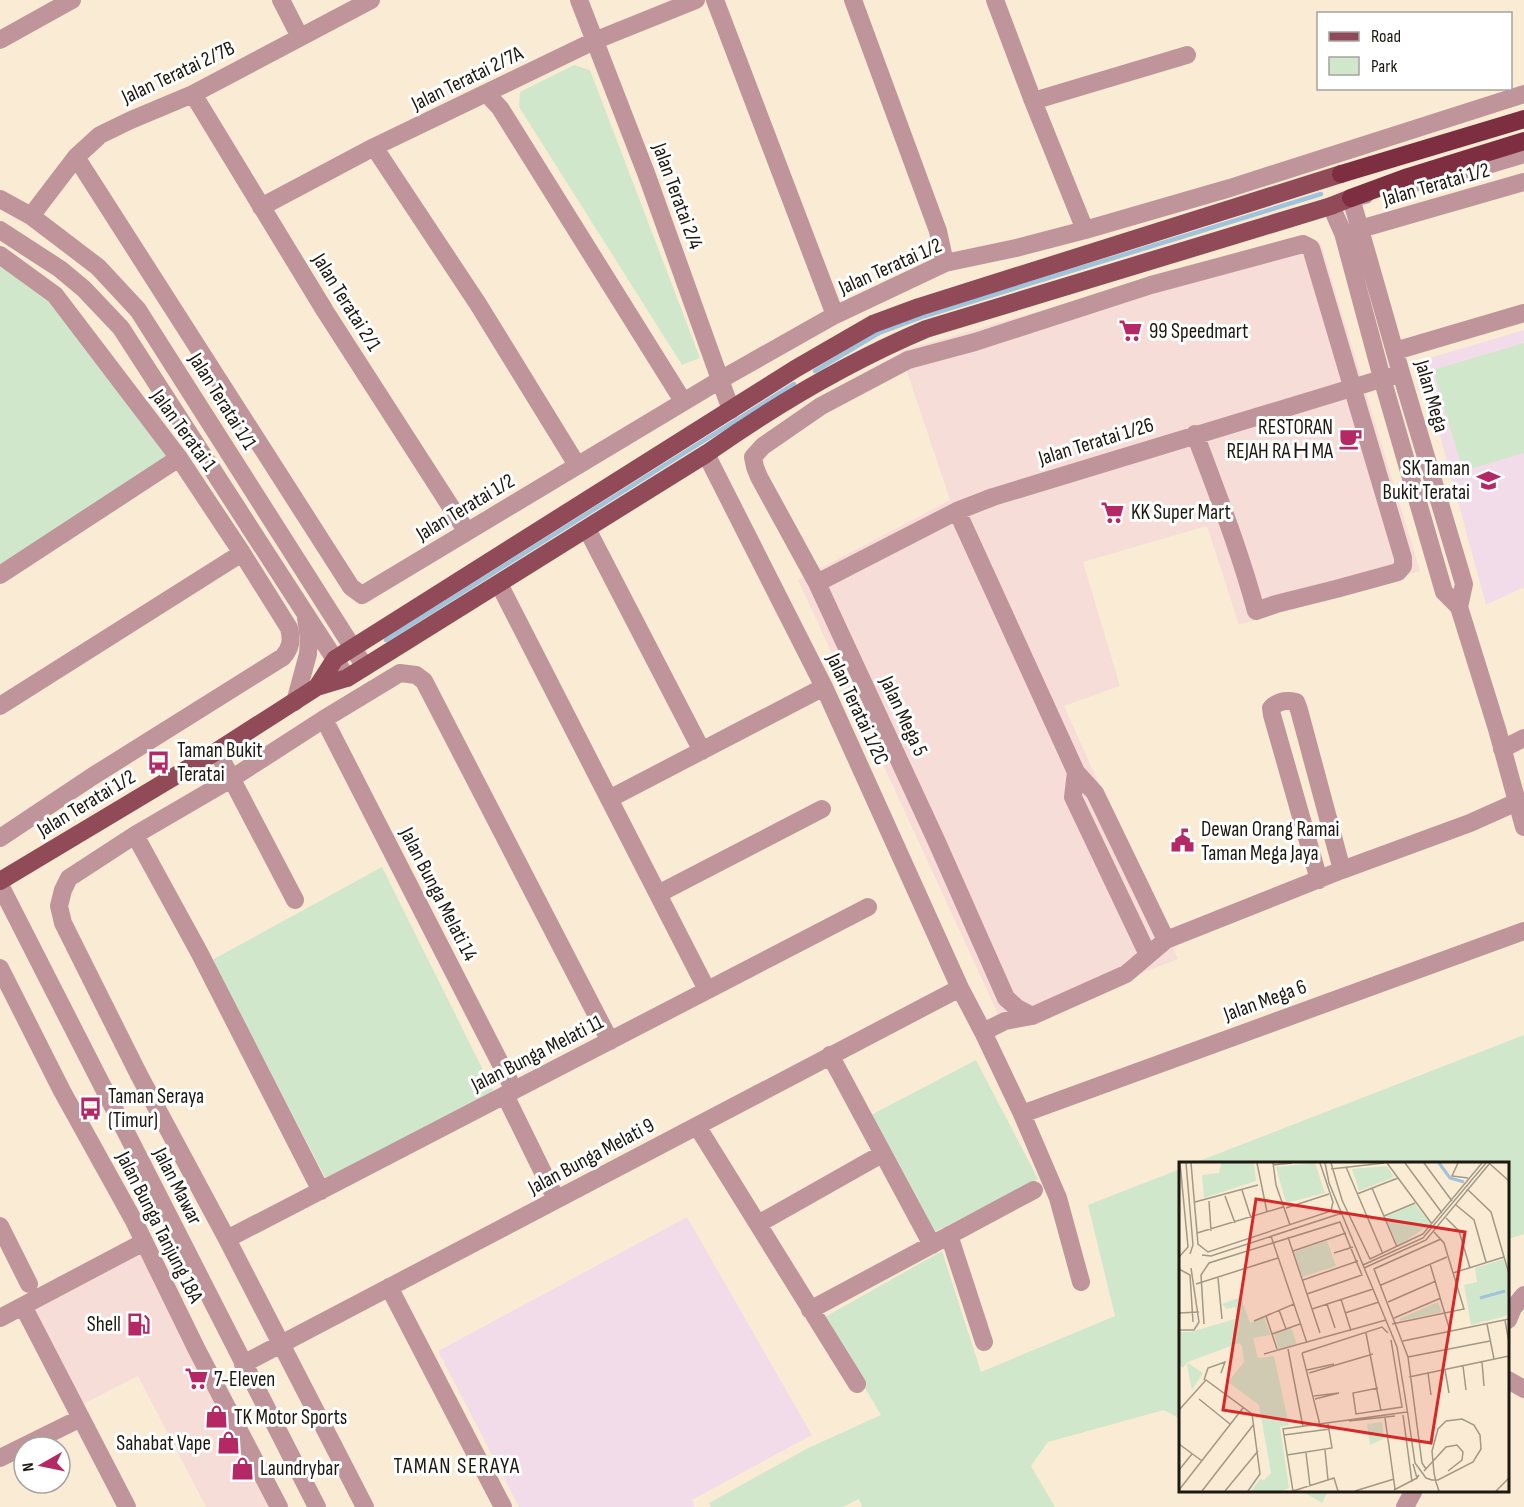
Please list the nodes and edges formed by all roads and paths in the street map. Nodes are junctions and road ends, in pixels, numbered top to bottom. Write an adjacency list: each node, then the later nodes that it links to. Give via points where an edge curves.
1 (72, 0): 10 (street)
2 (281, 0): 9 (street)
3 (371, 0): 9 (street, Jalan Teratai 2/7B)
4 (579, 0): 11 (street, Jalan Teratai 2/4)
5 (696, 0): 11 (street, Jalan Teratai 2/7A)
6 (715, 0): 35 (street)
7 (853, 0): 33 (street, via 938,231)
8 (995, 0): 16 (street)
9 (300, 37): 14 (street, Jalan Teratai 2/7B)
10 (0, 40)
11 (594, 41): 13 (street, Jalan Teratai 2/7A); 40 (street, Jalan Teratai 2/4)
12 (1187, 55): 16 (street)
13 (487, 93): 19 (street, Jalan Teratai 2/7A); 43 (street)
14 (193, 94): 21 (street, Jalan Teratai 2/7B, via 100,135); 27 (street, Jalan Teratai 2/1)
15 (1524, 94): 31 (street, Jalan Teratai 1/2)
16 (1033, 101): 31 (street)
17 (1524, 119): 22 (highway)
18 (1524, 141): 24 (highway)
19 (374, 147): 27 (street, Jalan Teratai 2/7A); 49 (street, via 478,304)
20 (1524, 154): 24 (street)
21 (76, 157): 28 (street, Jalan Teratai 2/7B); 57 (street, Jalan Teratai 1/1, via 351,587)
22 (1341, 174): 37 (main road, Jalan Teratai 1/2, via 919,307 873,324)
23 (1524, 182): 29 (street, Jalan Teratai 1/2)
24 (1351, 198): 26 (main road, Jalan Teratai 1/2); 29 (street, Jalan Mega)
25 (0, 199): 28 (street, Jalan Teratai 1/1)
26 (1331, 206): 39 (street, Jalan Mega, via 1343,233); 42 (main road, Jalan Teratai 1/2, via 926,329 883,347)
27 (261, 207): 52 (street, Jalan Teratai 2/1)
28 (31, 216): 60 (street, Jalan Teratai 1/1, via 98,267 138,310)
29 (1360, 229): 36 (street, Jalan Mega)
30 (0, 230): 59 (street, via 60,269 121,328)
31 (1085, 230): 33 (street, Jalan Teratai 1/2)
32 (0, 255): 48 (street, Jalan Teratai 1, via 55,295)
33 (945, 263): 35 (street, Jalan Teratai 1/2)
34 (1524, 313): 36 (street)
35 (835, 315): 40 (street, Jalan Teratai 1/2)
36 (1395, 351): 38 (street, Jalan Mega)
37 (795, 369): 42 (street); 45 (main road, Jalan Teratai 1/2)
38 (1401, 373): 39 (street, Jalan Teratai 1/26); 58 (street, Jalan Mega, via 1464,584)
39 (1382, 378): 41 (street, Jalan Teratai 1/26); 58 (street, Jalan Mega, via 1444,592)
40 (720, 380): 43 (street, Jalan Teratai 1/2); 45 (street, Jalan Teratai 2/4)
41 (1352, 387): 44 (street, via 1311,248 1303,244 1151,285 908,360); 46 (street, Jalan Teratai 1/26); 46 (street, via 1404,558 1398,572 1256,611)
42 (809, 389): 44 (street); 47 (main road, Jalan Teratai 1/2)
43 (683, 401): 49 (street, Jalan Teratai 1/2)
44 (821, 406): 55 (street, Jalan Mega 5, via 753,457 759,477)
45 (731, 410): 60 (main road, Jalan Teratai 1/2)
46 (1195, 434): 50 (street, Jalan Teratai 1/26, via 993,496)
47 (706, 454): 51 (main road, Jalan Teratai 1/2); 66 (street, Jalan Teratai 1/2C)
48 (179, 458): 53 (street, Jalan Teratai 1); 54 (street)
49 (577, 465): 52 (street, Jalan Teratai 1/2)
50 (957, 511): 55 (street, Jalan Teratai 1/26); 74 (street)
51 (586, 529): 56 (main road, Jalan Teratai 1/2); 73 (street)
52 (467, 532): 57 (street, Jalan Teratai 1/2)
53 (242, 553): 61 (street, Jalan Teratai 1, via 289,628 292,639); 68 (street)
54 (0, 575)
55 (817, 583): 94 (street, Jalan Mega 5)
56 (499, 584): 63 (main road, Jalan Teratai 1/2); 76 (street)
57 (362, 595)
58 (1459, 607): 71 (street, Jalan Mega)
59 (304, 611): 62 (street); 67 (street, via 308,654)
60 (353, 649): 62 (main road, Jalan Teratai 1/2); 63 (street, Jalan Teratai 1/1)
61 (283, 657): 81 (street, Jalan Teratai 1/2)
62 (335, 659): 64 (street); 65 (main road, Jalan Teratai 1/2)
63 (365, 667): 64 (main road, Jalan Teratai 1/2)
64 (347, 678): 65 (main road, Jalan Teratai 1/2)
65 (317, 687): 67 (main road, Jalan Teratai 1/2)
66 (824, 687): 73 (street); 92 (street, Jalan Teratai 1/2C)
67 (295, 702): 72 (main road, Jalan Teratai 1/2)
68 (0, 706)
69 (324, 719): 75 (street); 98 (street, via 400,673 416,675 424,681); 100 (street, Jalan Bunga Melati 14)
70 (1524, 738): 71 (street)
71 (1502, 749): 77 (street, Jalan Mega)
72 (217, 751): 75 (street); 84 (main road, Jalan Teratai 1/2)
73 (702, 751): 76 (street)
74 (1076, 772): 89 (street, via 1095,793); 90 (street, via 1073,797)
75 (231, 779): 80 (street); 86 (street)
76 (609, 799): 85 (street)
77 (1517, 802): 79 (street, Jalan Mega); 82 (street)
78 (822, 809): 85 (street)
79 (1524, 827)
80 (135, 835): 105 (street); 112 (street, via 69,878 59,906 63,923 139,1075)
81 (0, 838)
82 (1342, 870): 83 (street); 83 (street, via 1296,702 1276,703 1271,708 1272,715)
83 (1319, 880): 89 (street)
84 (0, 883): 107 (street, Jalan Mawar)
85 (658, 894): 93 (street)
86 (295, 900)
87 (868, 907): 93 (street, Jalan Bunga Melati 11)
88 (1524, 930): 101 (street, Jalan Mega 6)
89 (1166, 940): 90 (street)
90 (1148, 955): 95 (street, via 1126,974)
91 (0, 968): 108 (street, Jalan Bunga Tanjung 18A)
92 (960, 988): 97 (street); 99 (street, Jalan Bunga Melati 9)
93 (707, 990): 98 (street, Jalan Bunga Melati 11)
94 (1006, 998): 95 (street); 96 (street, Jalan Mega 5)
95 (1032, 1016): 96 (street)
96 (1005, 1021): 97 (street)
97 (983, 1032): 101 (street)
98 (610, 1041): 100 (street, Jalan Bunga Melati 11)
99 (830, 1056): 102 (street, Jalan Bunga Melati 9); 103 (street)
100 (510, 1093): 105 (street, Jalan Bunga Melati 11); 106 (street, Jalan Bunga Melati 14)
101 (1023, 1114): 115 (street, via 1058,1198)
102 (697, 1126): 106 (street, Jalan Bunga Melati 9); 109 (street)
103 (882, 1154): 109 (street); 114 (street)
104 (1035, 1190): 111 (street)
105 (321, 1191): 112 (street, Jalan Bunga Melati 11)
106 (556, 1199): 117 (street, Jalan Bunga Melati 9)
107 (163, 1206): 108 (street); 125 (street, Jalan Mawar)
108 (134, 1221): 113 (street, Jalan Bunga Tanjung 18A)
109 (758, 1224): 120 (street)
110 (0, 1226): 116 (street)
111 (949, 1235): 114 (street); 123 (street)
112 (227, 1239): 124 (street)
113 (144, 1242): 119 (street); 133 (street, Jalan Bunga Tanjung 18A)
114 (932, 1245): 120 (street)
115 (1081, 1282)
116 (29, 1284)
117 (389, 1287): 124 (street, Jalan Bunga Melati 9); 136 (street)
118 (1524, 1295): 122 (street)
119 (23, 1306): 121 (street); 129 (street)
120 (810, 1310): 127 (street)
121 (0, 1318)
122 (1509, 1318)
123 (984, 1342)
124 (280, 1344): 125 (street, Jalan Bunga Melati 9); 135 (street)
125 (243, 1364): 134 (street, Jalan Mawar)
126 (1509, 1381): 128 (street)
127 (857, 1384)
128 (1524, 1389)
129 (81, 1419): 130 (street); 132 (street)
130 (0, 1458)
131 (1413, 1492): 137 (street)
132 (127, 1507)
133 (279, 1507)
134 (317, 1507)
135 (365, 1507)
136 (503, 1507)
137 (1405, 1507)

